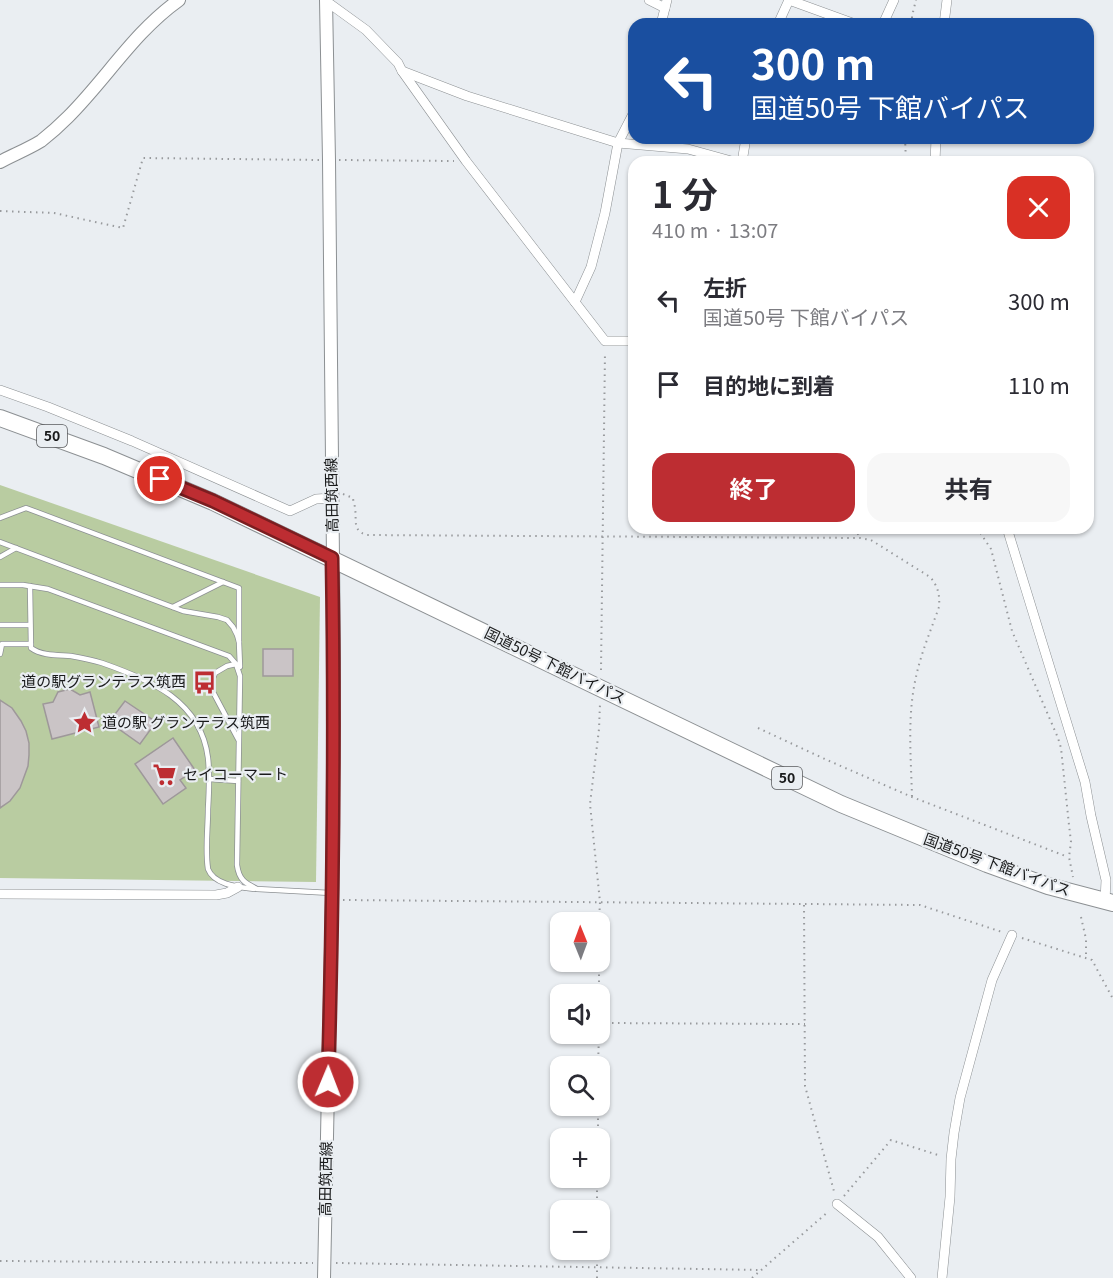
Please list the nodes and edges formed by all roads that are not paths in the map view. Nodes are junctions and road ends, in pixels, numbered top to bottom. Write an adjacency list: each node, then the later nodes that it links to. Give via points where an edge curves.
1 (179, 0): 18 (main road, via 126,48 68,117 41,140)
2 (649, 0): 7 (street)
3 (789, 0): 8 (street); 9 (street)
4 (894, 0): 10 (street)
5 (947, 0): 11 (street)
6 (326, 1): 12 (street, via 366,30); 23 (main road, 高田筑西線)
7 (666, 4)
8 (781, 18)
9 (838, 18)
10 (886, 18)
11 (945, 18)
12 (402, 71): 14 (street, via 467,96); 19 (street)
13 (628, 124): 14 (street)
14 (618, 143): 15 (street); 19 (street, via 597,246)
15 (628, 144)
16 (630, 144): 17 (street, via 688,149)
17 (713, 156)
18 (0, 162)
19 (575, 302): 20 (street, via 605,341)
20 (628, 341)
21 (0, 390): 23 (street, via 132,441 290,511)
22 (0, 418): 29 (highway, 国道50号 下館バイパス / 50, via 213,501)
23 (332, 495): 29 (main road, 高田筑西線)
24 (0, 518): 30 (lane, via 26,508)
25 (1009, 534): 48 (street, via 1086,782)
26 (0, 542): 27 (lane)
27 (16, 548): 28 (lane); 33 (lane)
28 (0, 557)
29 (332, 558): 47 (main road, 高田筑西線); 48 (highway, 国道50号 下館バイパス / 50, via 841,804 987,864)
30 (223, 582): 33 (lane); 36 (lane, via 239,588)
31 (0, 585): 32 (lane)
32 (30, 586): 35 (lane); 39 (lane, via 48,589 222,652)
33 (172, 607): 36 (lane, via 227,620)
34 (0, 625): 35 (lane)
35 (30, 625): 37 (lane)
36 (239, 642): 40 (lane)
37 (31, 644): 38 (lane, via 2,644); 42 (lane, via 35,651 102,663 174,696 203,737)
38 (0, 654)
39 (236, 664): 40 (lane); 41 (lane, via 215,673 212,681 213,692)
40 (240, 676): 41 (lane)
41 (239, 740): 43 (lane)
42 (209, 780): 43 (lane); 44 (lane, via 208,869 215,880)
43 (238, 780): 45 (lane, via 238,875)
44 (238, 887): 45 (lane); 46 (street, via 216,896)
45 (257, 889): 47 (lane)
46 (0, 894)
47 (332, 897): 51 (main road, 高田筑西線)
48 (1111, 904)
49 (1012, 934): 53 (street, via 992,980 960,1098)
50 (837, 1204): 52 (street, via 878,1237)
51 (324, 1278)
52 (910, 1278)
53 (942, 1278)

